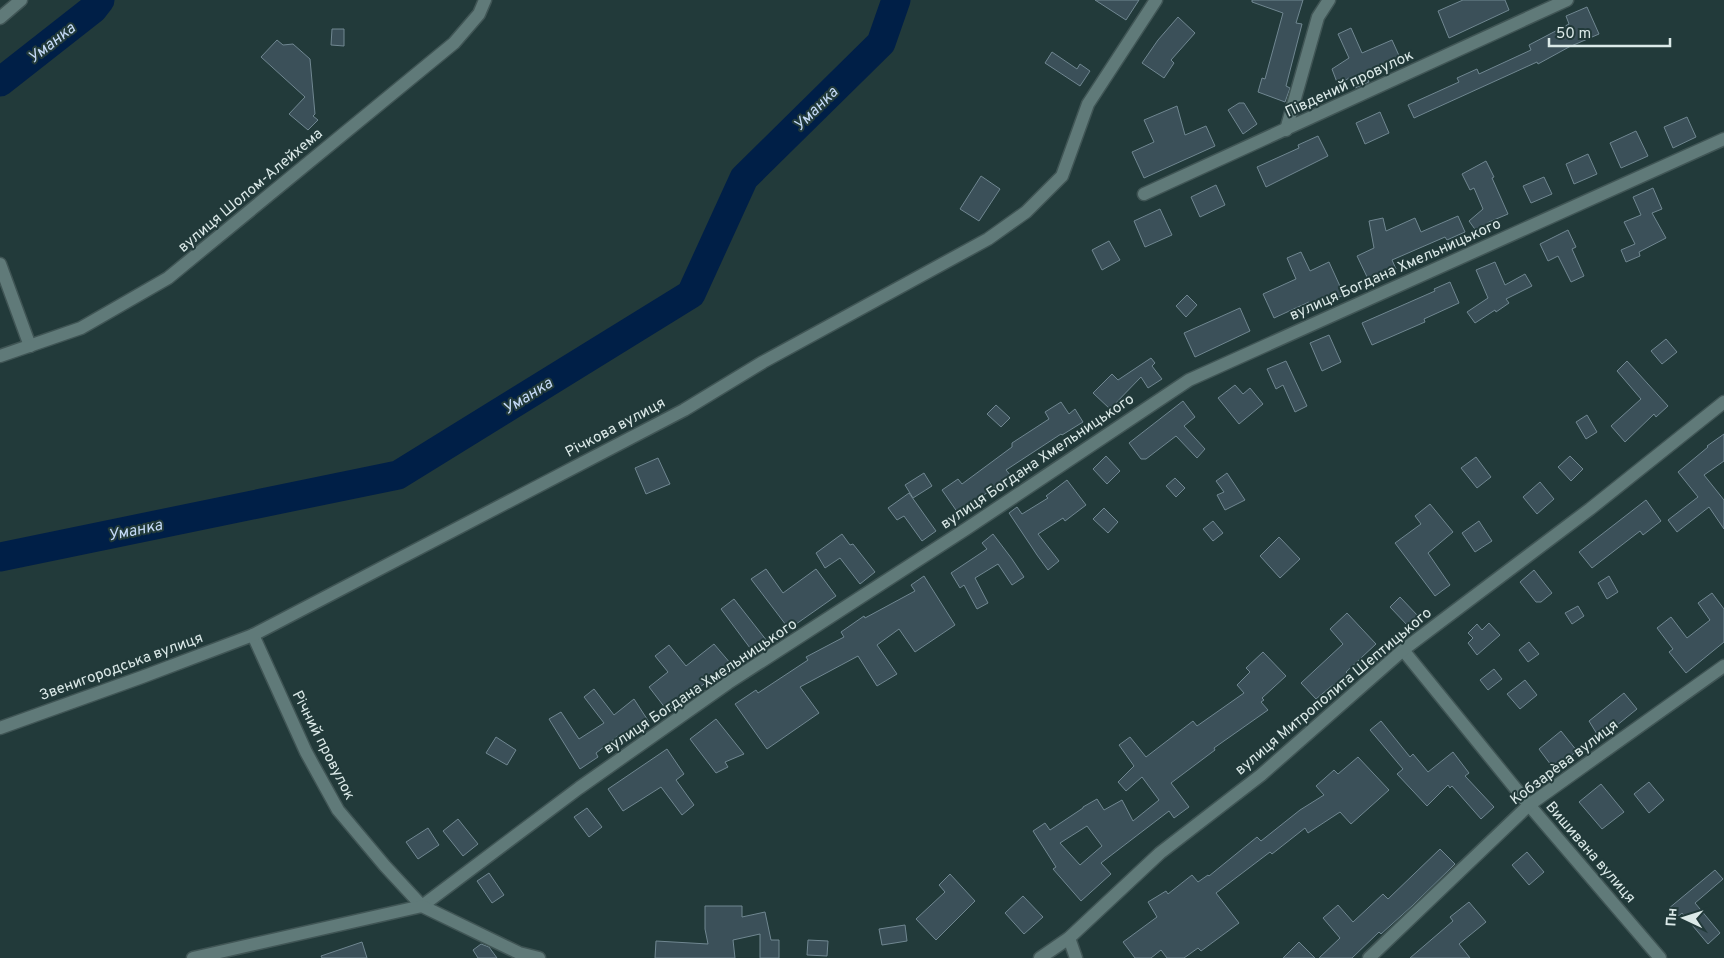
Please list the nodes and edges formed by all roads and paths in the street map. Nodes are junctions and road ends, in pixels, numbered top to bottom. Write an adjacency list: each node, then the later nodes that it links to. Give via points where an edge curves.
1 (21, 0): 6 (street)
2 (486, 0): 11 (street, вулиця Шолом-Алейхема, via 479,14 454,43 168,278 81,328)
3 (1156, 0): 14 (street, Річкова вулиця, via 1088,104 1062,176 1026,212 988,239 762,362 684,410)
4 (1329, 0): 7 (street, via 1318,18)
5 (1567, 0): 7 (street, Південий провулок)
6 (0, 18)
7 (1286, 130): 9 (street, Південий провулок)
8 (1724, 139): 19 (street, вулиця Богдана Хмельницького, via 1189,380 728,683 579,788)
9 (1144, 194)
10 (0, 264): 11 (street)
11 (30, 346): 12 (street, вулиця Шолом-Алейхема)
12 (0, 356)
13 (1724, 402): 15 (street, вулиця Митрополита Шептицького, via 1590,509)
14 (253, 634): 17 (street, Звенигородська вулиця); 19 (street, Річний провулок, via 306,752 338,810)
15 (1403, 650): 18 (street, Вишивана вулиця); 20 (street, вулиця Митрополита Шептицького, via 1261,774 1160,853)
16 (1724, 666): 18 (street, Кобзарèва вулиця)
17 (0, 728)
18 (1529, 805): 25 (street, Кобзарèва вулиця); 26 (street, Вишивана вулиця)
19 (422, 906): 21 (street); 22 (street, via 519,953)
20 (1069, 938): 23 (street, вулиця Митрополита Шептицького); 24 (street)
21 (193, 958)
22 (539, 958)
23 (1040, 958)
24 (1076, 958)
25 (1369, 958)
26 (1660, 958)

